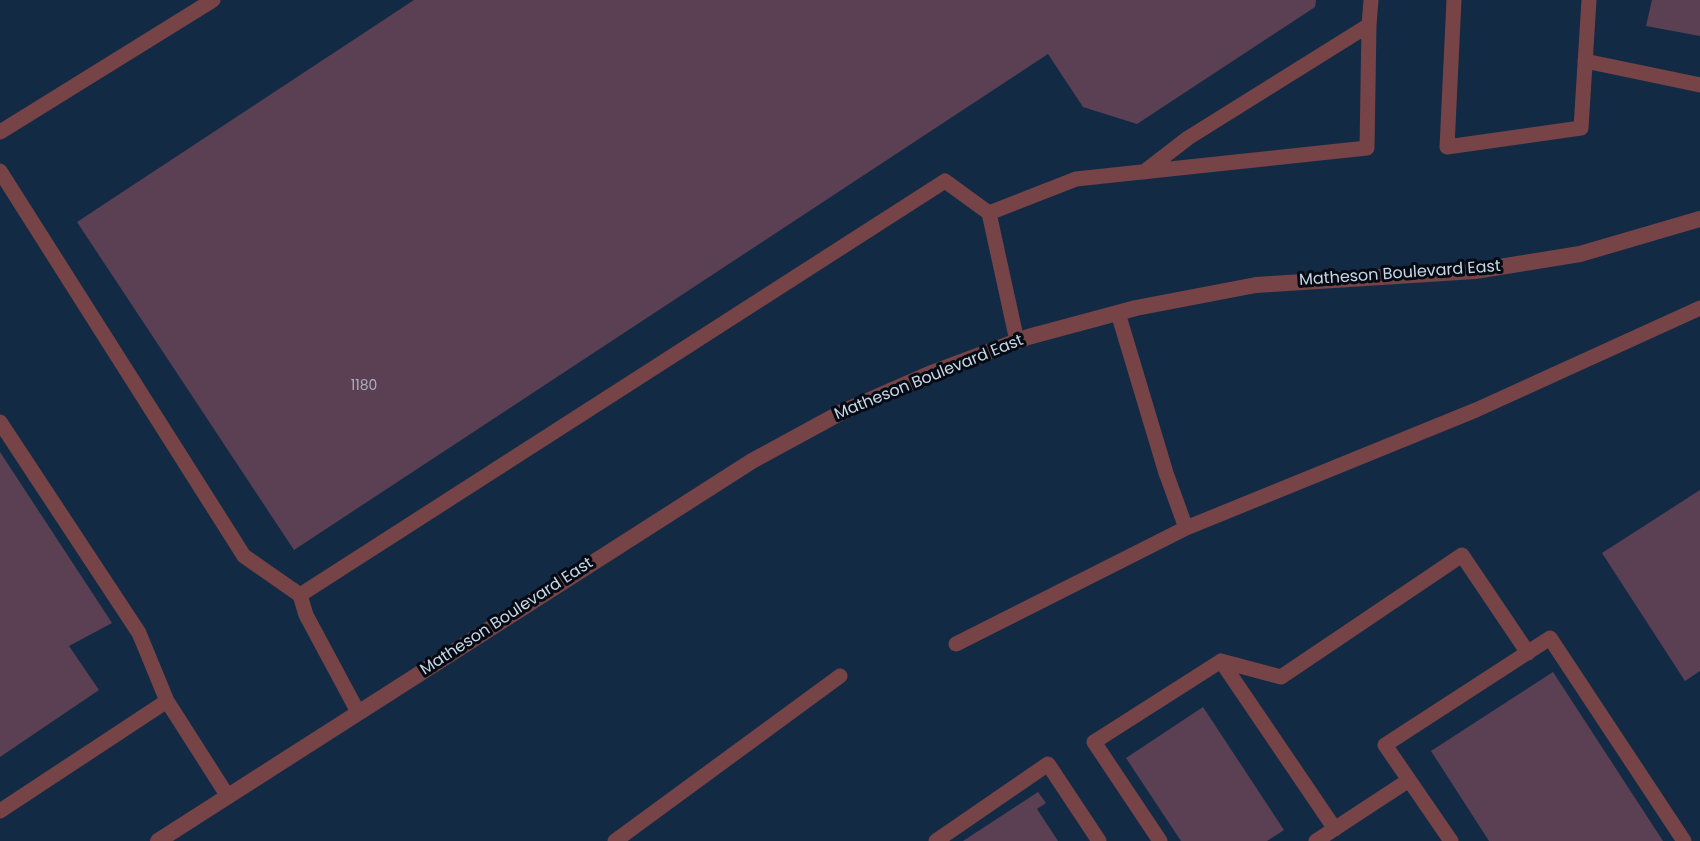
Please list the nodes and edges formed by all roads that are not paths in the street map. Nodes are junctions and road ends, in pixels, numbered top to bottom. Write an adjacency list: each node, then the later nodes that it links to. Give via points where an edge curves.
1 (213, 0): 8 (lane)
2 (1371, 0): 5 (lane)
3 (1454, 0): 6 (lane, via 1447,147 1581,128)
4 (1589, 0): 6 (lane)
5 (1369, 25): 10 (lane, via 1188,138); 10 (lane, via 1367,148)
6 (1586, 61): 7 (lane)
7 (1700, 86)
8 (0, 132)
9 (0, 171): 18 (lane, via 244,556)
10 (1144, 172): 11 (lane, via 1076,179)
11 (989, 213): 15 (lane); 18 (lane, via 945,181)
12 (1700, 219): 14 (street, Matheson Boulevard East, via 1580,255 1475,271 1256,285)
13 (1700, 308): 17 (lane, via 1476,410)
14 (1118, 313): 15 (street, Matheson Boulevard East); 17 (lane)
15 (1017, 341): 24 (street, Matheson Boulevard East, via 842,412 752,461)
16 (0, 422): 23 (lane, via 139,633)
17 (1186, 528): 19 (lane)
18 (300, 595): 24 (lane, via 306,615)
19 (956, 645)
20 (1527, 653): 21 (lane, via 1462,555 1281,677); 25 (lane, via 1385,745); 36 (lane, via 1550,638)
21 (1221, 661): 28 (lane); 33 (lane, via 1094,742)
22 (840, 676): 30 (lane)
23 (167, 701): 26 (lane); 27 (lane)
24 (358, 712): 26 (street, Matheson Boulevard East)
25 (1409, 780): 28 (lane); 35 (lane)
26 (227, 795): 29 (street, Matheson Boulevard East)
27 (0, 811)
28 (1335, 829): 34 (lane)
29 (158, 841)
30 (615, 841)
31 (936, 841): 32 (lane, via 1048,764)
32 (1099, 841)
33 (1160, 841)
34 (1316, 841)
35 (1451, 841)
36 (1684, 841)

